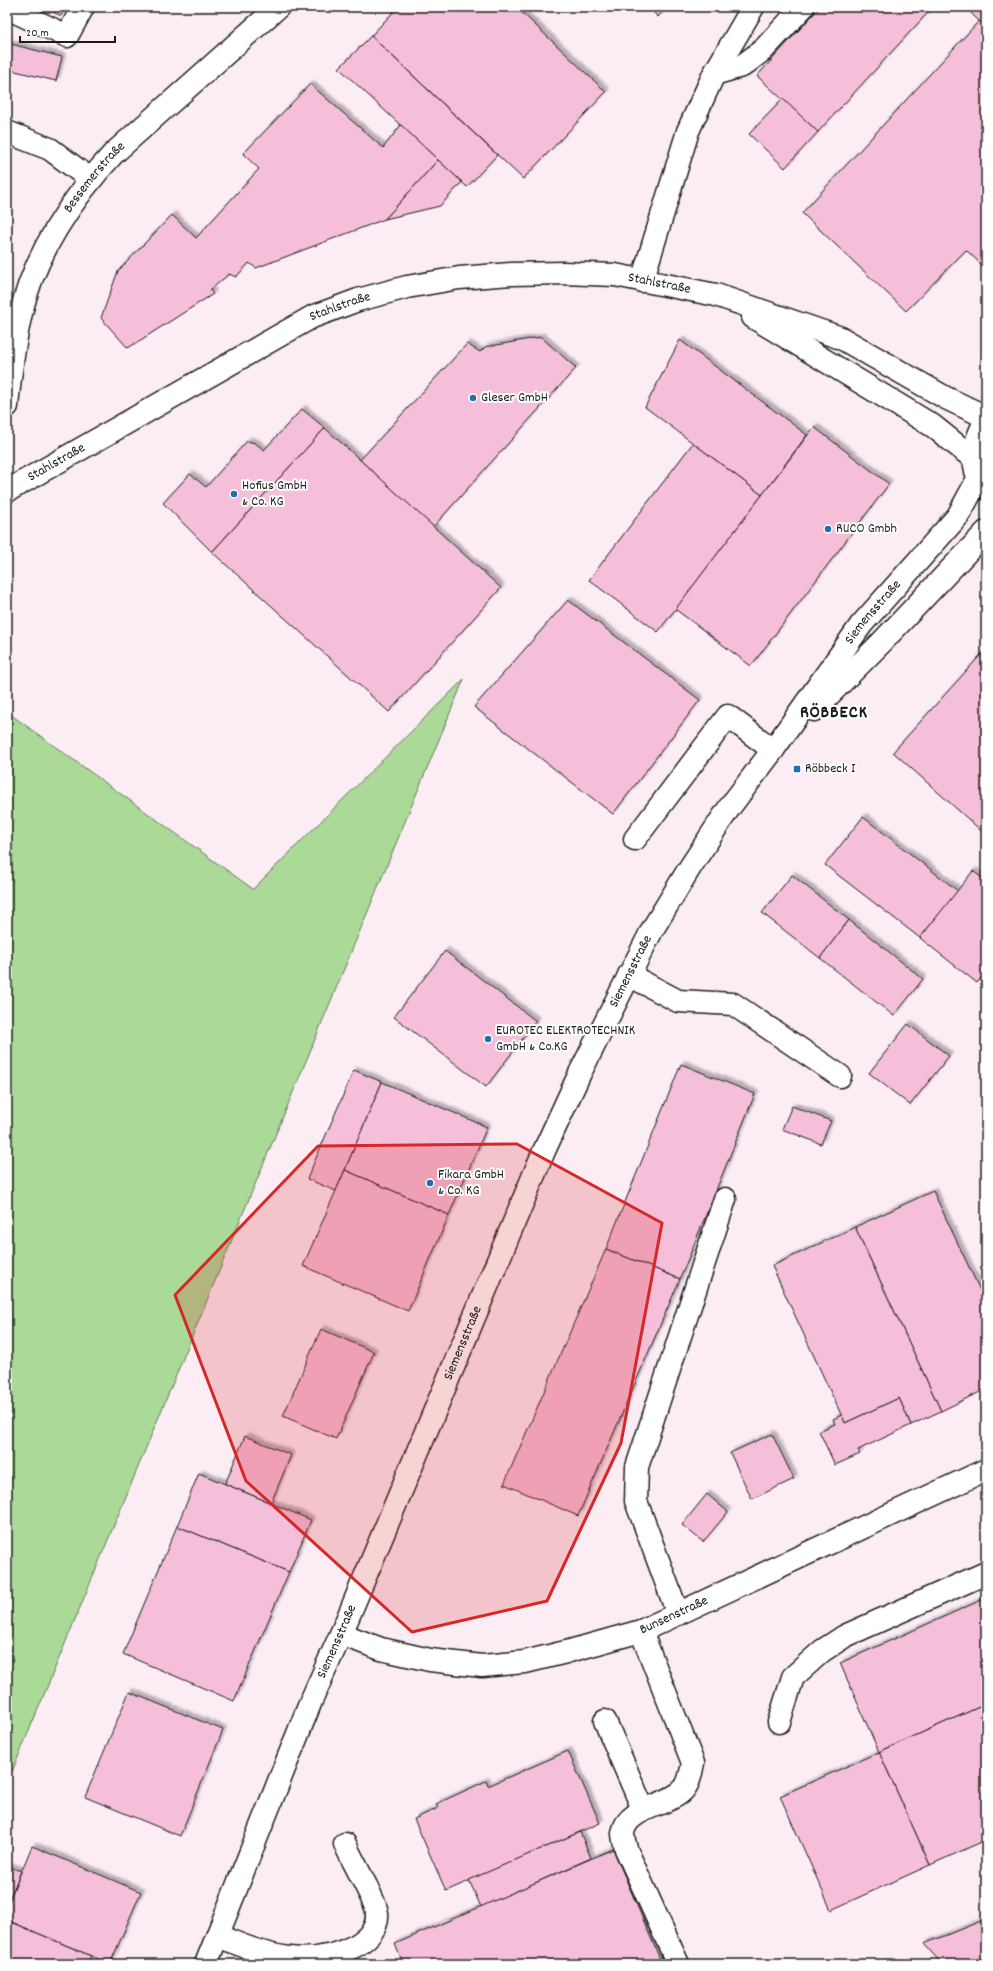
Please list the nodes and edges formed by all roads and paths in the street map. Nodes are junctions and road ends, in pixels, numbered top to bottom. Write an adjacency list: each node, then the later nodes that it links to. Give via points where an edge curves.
1 (83, 7): 5 (street, via 67,36)
2 (278, 7): 8 (street, Bessemerstraße, via 114,153)
3 (753, 7): 6 (street)
4 (803, 7): 6 (street, via 763,50 742,66)
5 (7, 8)
6 (714, 74): 9 (street, via 688,131)
7 (7, 132): 8 (street, via 50,149)
8 (90, 179): 11 (street, Bessemerstraße, via 63,219 39,262 22,311 12,361)
9 (642, 281): 10 (street, Stahlstraße); 15 (street, Stahlstraße, via 615,275 571,273 459,278 422,284 358,300 312,317)
10 (716, 295): 12 (street, Stahlstraße, via 842,338); 13 (street, Stahlstraße, via 933,426)
11 (7, 406)
12 (986, 418): 13 (street, via 977,437)
13 (972, 458): 14 (street)
14 (982, 485): 17 (street, Siemensstraße, via 958,516 861,625)
15 (7, 491)
16 (986, 532): 17 (street, Siemensstraße, via 880,644)
17 (773, 750): 18 (street, via 728,716); 19 (street, Siemensstraße, via 728,808 693,862 652,930)
18 (635, 839)
19 (629, 975): 20 (street, via 678,1001 733,1004); 26 (street, Siemensstraße, via 544,1151)
20 (840, 1076)
21 (725, 1199): 24 (street, via 637,1467 636,1500)
22 (986, 1470): 24 (street, Bunsenstraße)
23 (986, 1573): 28 (street, via 845,1636 822,1651 793,1678)
24 (678, 1614): 25 (street, Bunsenstraße)
25 (641, 1631): 26 (street, Bunsenstraße, via 525,1662 482,1666 430,1660 380,1649); 29 (street, via 693,1763 690,1778 678,1795 651,1808)
26 (341, 1634): 31 (street, Siemensstraße, via 311,1701)
27 (605, 1721): 29 (street)
28 (779, 1722)
29 (643, 1809): 33 (street, via 627,1824 623,1834 626,1849)
30 (345, 1844): 31 (street, via 377,1912 375,1926 368,1937 350,1950 309,1964 270,1958)
31 (218, 1936): 32 (street, Siemensstraße)
32 (206, 1964)
33 (678, 1964)

